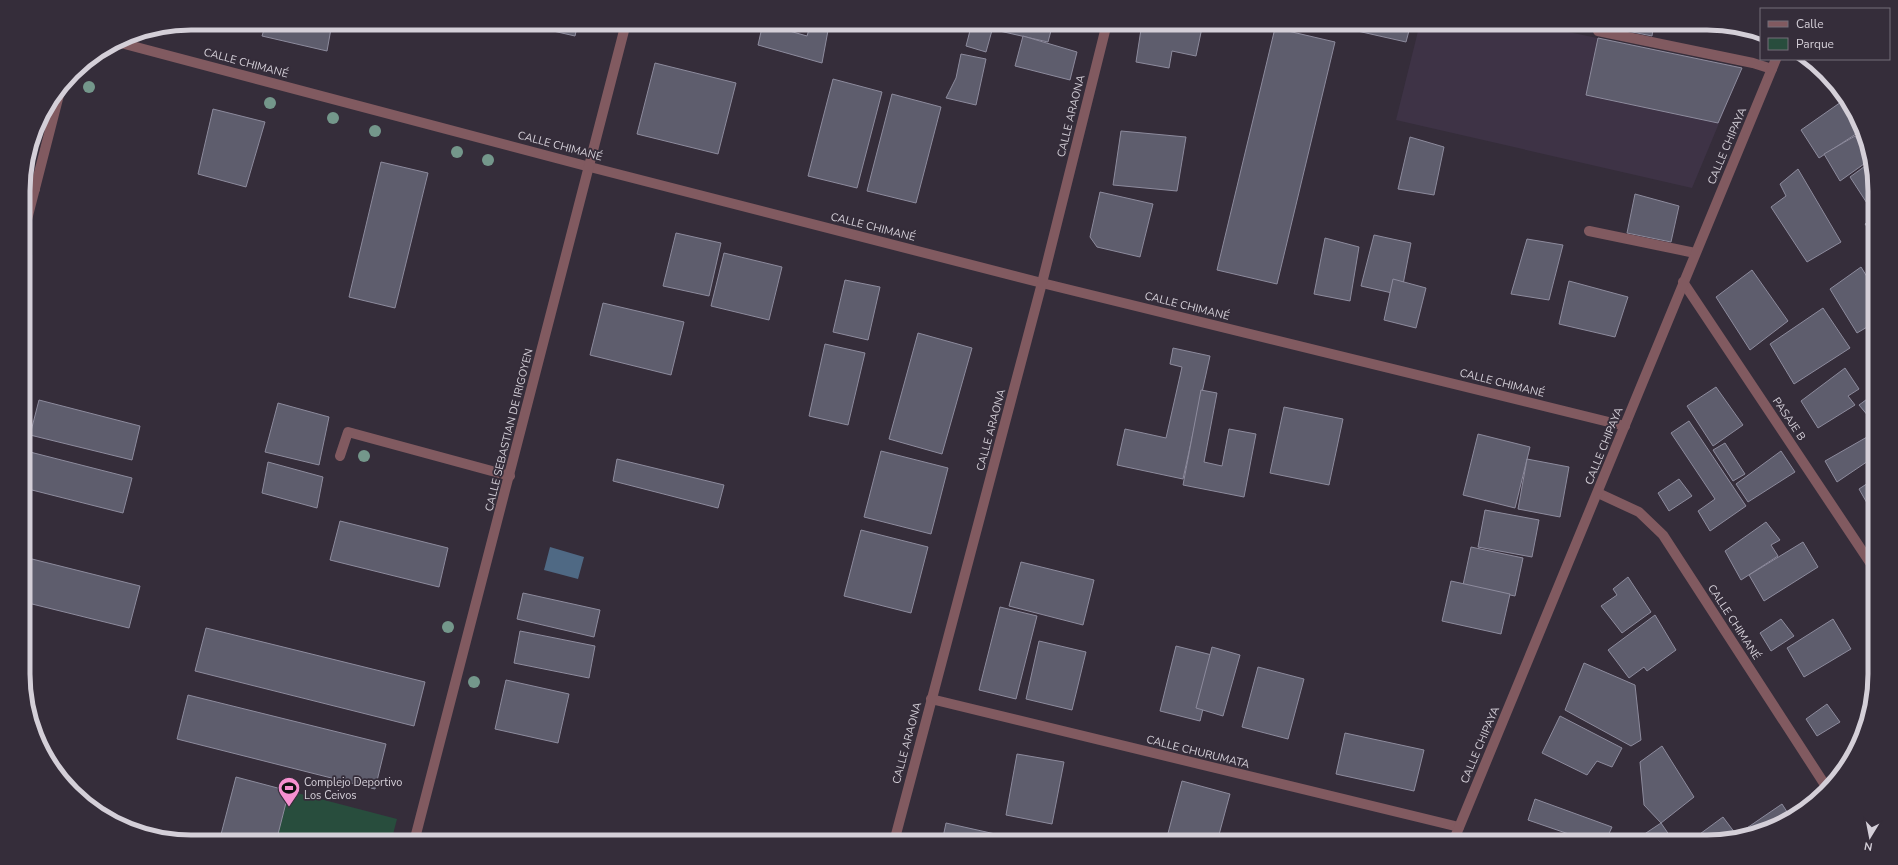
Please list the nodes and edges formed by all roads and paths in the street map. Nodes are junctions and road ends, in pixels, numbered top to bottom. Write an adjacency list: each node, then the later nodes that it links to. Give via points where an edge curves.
1 (624, 30): 8 (street, CALLE SEBASTIAN DE IRIGOYEN)
2 (1105, 30): 15 (street, CALLE ARAONA)
3 (1598, 30): 6 (street)
4 (125, 44): 8 (street, CALLE CHIMANÉ)
5 (1776, 60): 6 (street, CALLE CHIPAYA)
6 (1772, 69): 13 (street, CALLE CHIPAYA)
7 (57, 102): 10 (street)
8 (590, 167): 15 (street, CALLE CHIMANÉ); 18 (street, CALLE SEBASTIAN DE IRIGOYEN)
9 (30, 188): 10 (street)
10 (35, 189): 11 (street)
11 (30, 210)
12 (1589, 231): 13 (street)
13 (1695, 253): 14 (street, CALLE CHIPAYA)
14 (1683, 282): 16 (street, CALLE CHIPAYA); 20 (street, PASAJE B)
15 (1042, 283): 16 (street, CALLE CHIMANÉ); 21 (street, CALLE ARAONA)
16 (1626, 426): 19 (street, CALLE CHIPAYA)
17 (340, 456): 18 (street, via 348,432)
18 (510, 476): 24 (street, CALLE SEBASTIAN DE IRIGOYEN)
19 (1598, 493): 22 (street, CALLE CHIMANÉ, via 1639,512 1663,535); 23 (street, CALLE CHIPAYA)
20 (1868, 560)
21 (931, 699): 23 (street, CALLE CHURUMATA); 25 (street, CALLE ARAONA)
22 (1825, 783)
23 (1459, 827): 26 (street, CALLE CHIPAYA)
24 (416, 835)
25 (896, 835)
26 (1456, 835)

